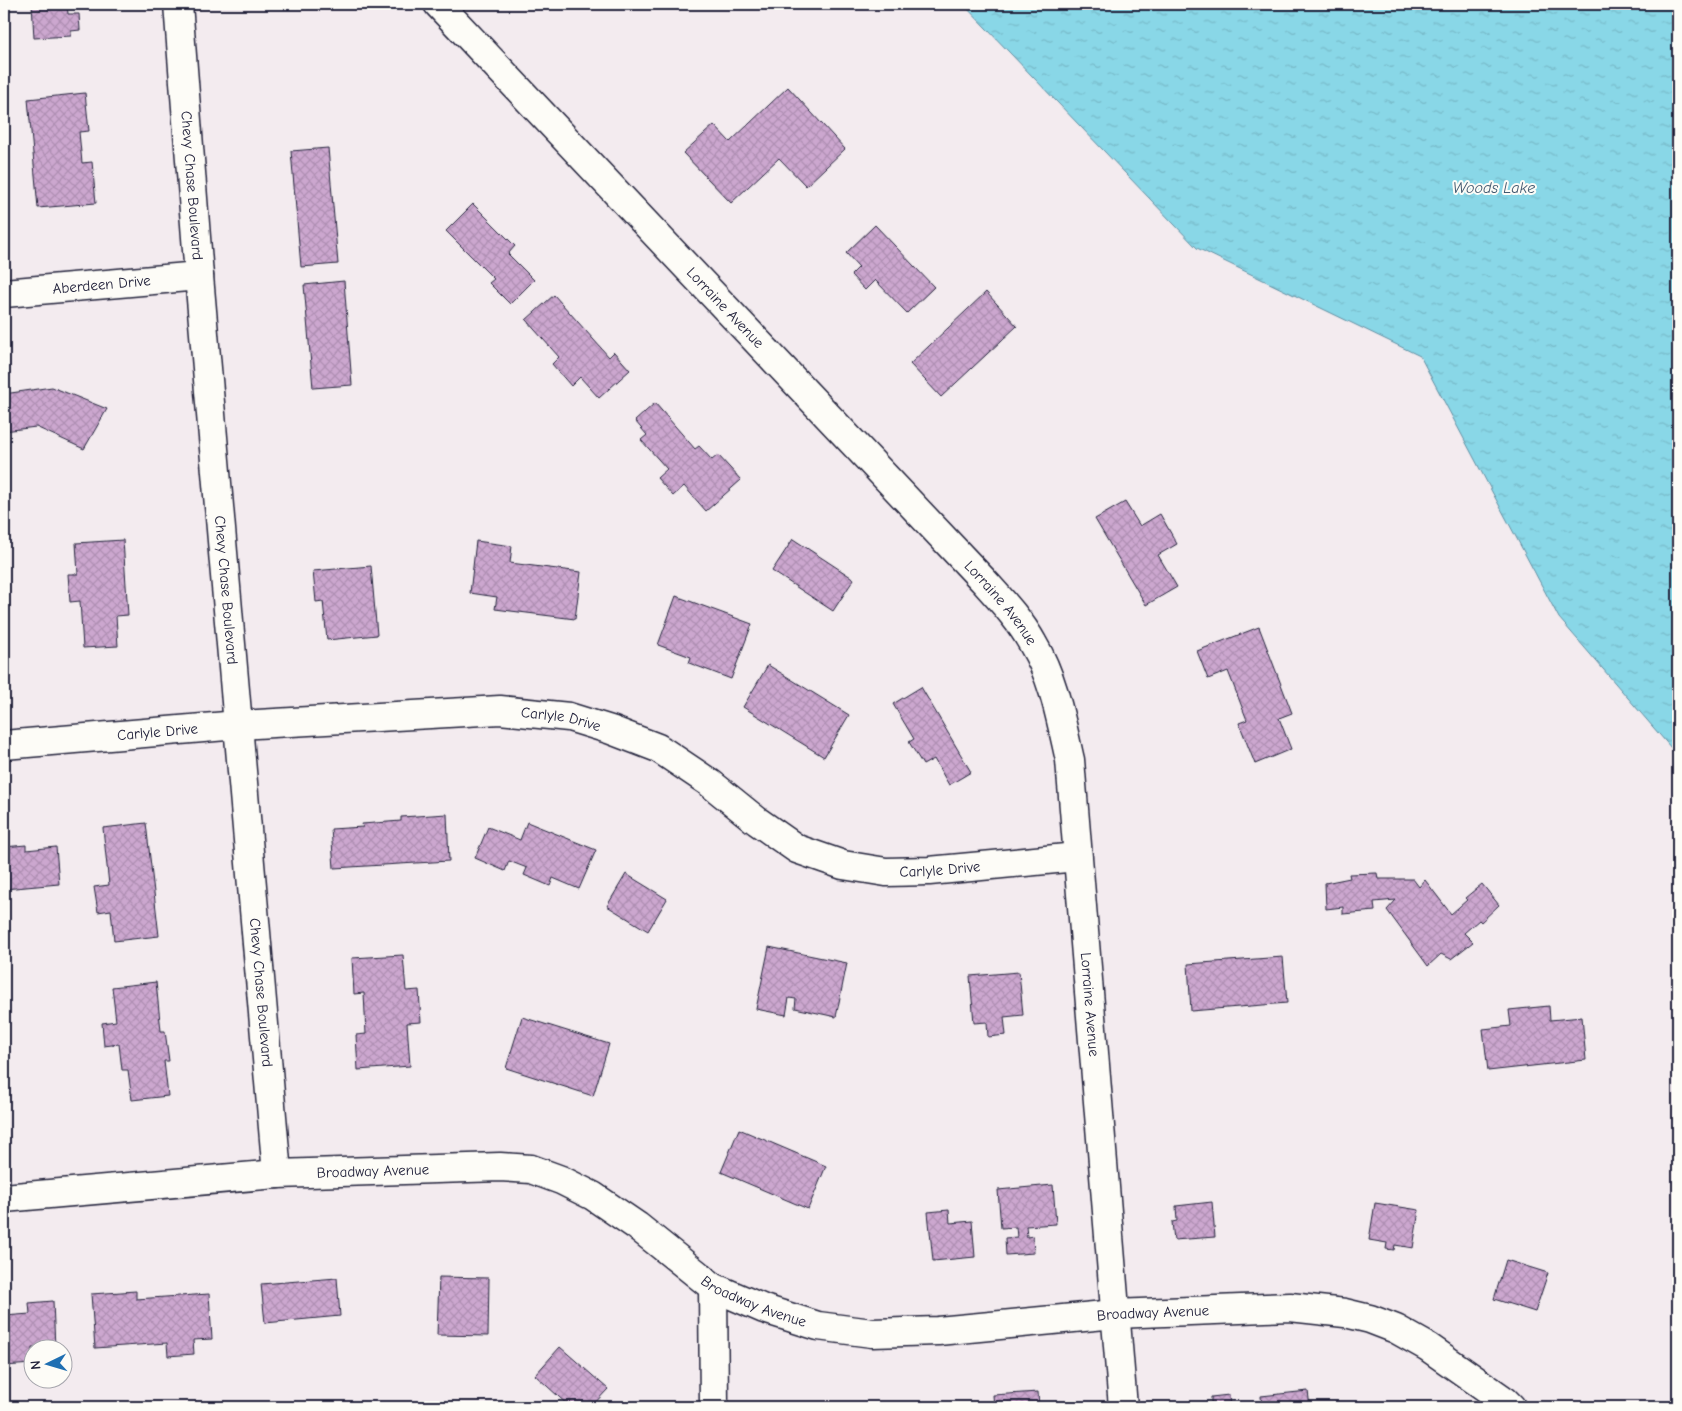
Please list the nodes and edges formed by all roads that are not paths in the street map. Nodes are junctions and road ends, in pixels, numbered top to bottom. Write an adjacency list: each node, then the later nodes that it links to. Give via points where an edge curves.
1 (178, 4): 3 (street, Chevy Chase Boulevard)
2 (438, 4): 7 (street, Lorraine Avenue, via 1014,615 1034,644 1049,678 1060,716 1070,760)
3 (200, 276): 4 (street, Aberdeen Drive); 5 (street, Chevy Chase Boulevard)
4 (4, 293)
5 (238, 724): 6 (street, Carlyle Drive); 7 (street, Carlyle Drive, via 500,710 569,717 658,748 797,848 844,865 886,872 929,871); 8 (street, Chevy Chase Boulevard)
6 (4, 745)
7 (1077, 857): 11 (street, Lorraine Avenue)
8 (277, 1174): 9 (street, Broadway Avenue); 10 (street, Broadway Avenue, via 500,1167 531,1169 593,1196 637,1226)
9 (4, 1198)
10 (713, 1288): 11 (street, Broadway Avenue, via 818,1326 872,1332 938,1331); 12 (street)
11 (1115, 1314): 13 (street, Lorraine Avenue); 14 (street, Broadway Avenue, via 1290,1307 1370,1319 1428,1347)
12 (714, 1407)
13 (1123, 1407)
14 (1510, 1407)

